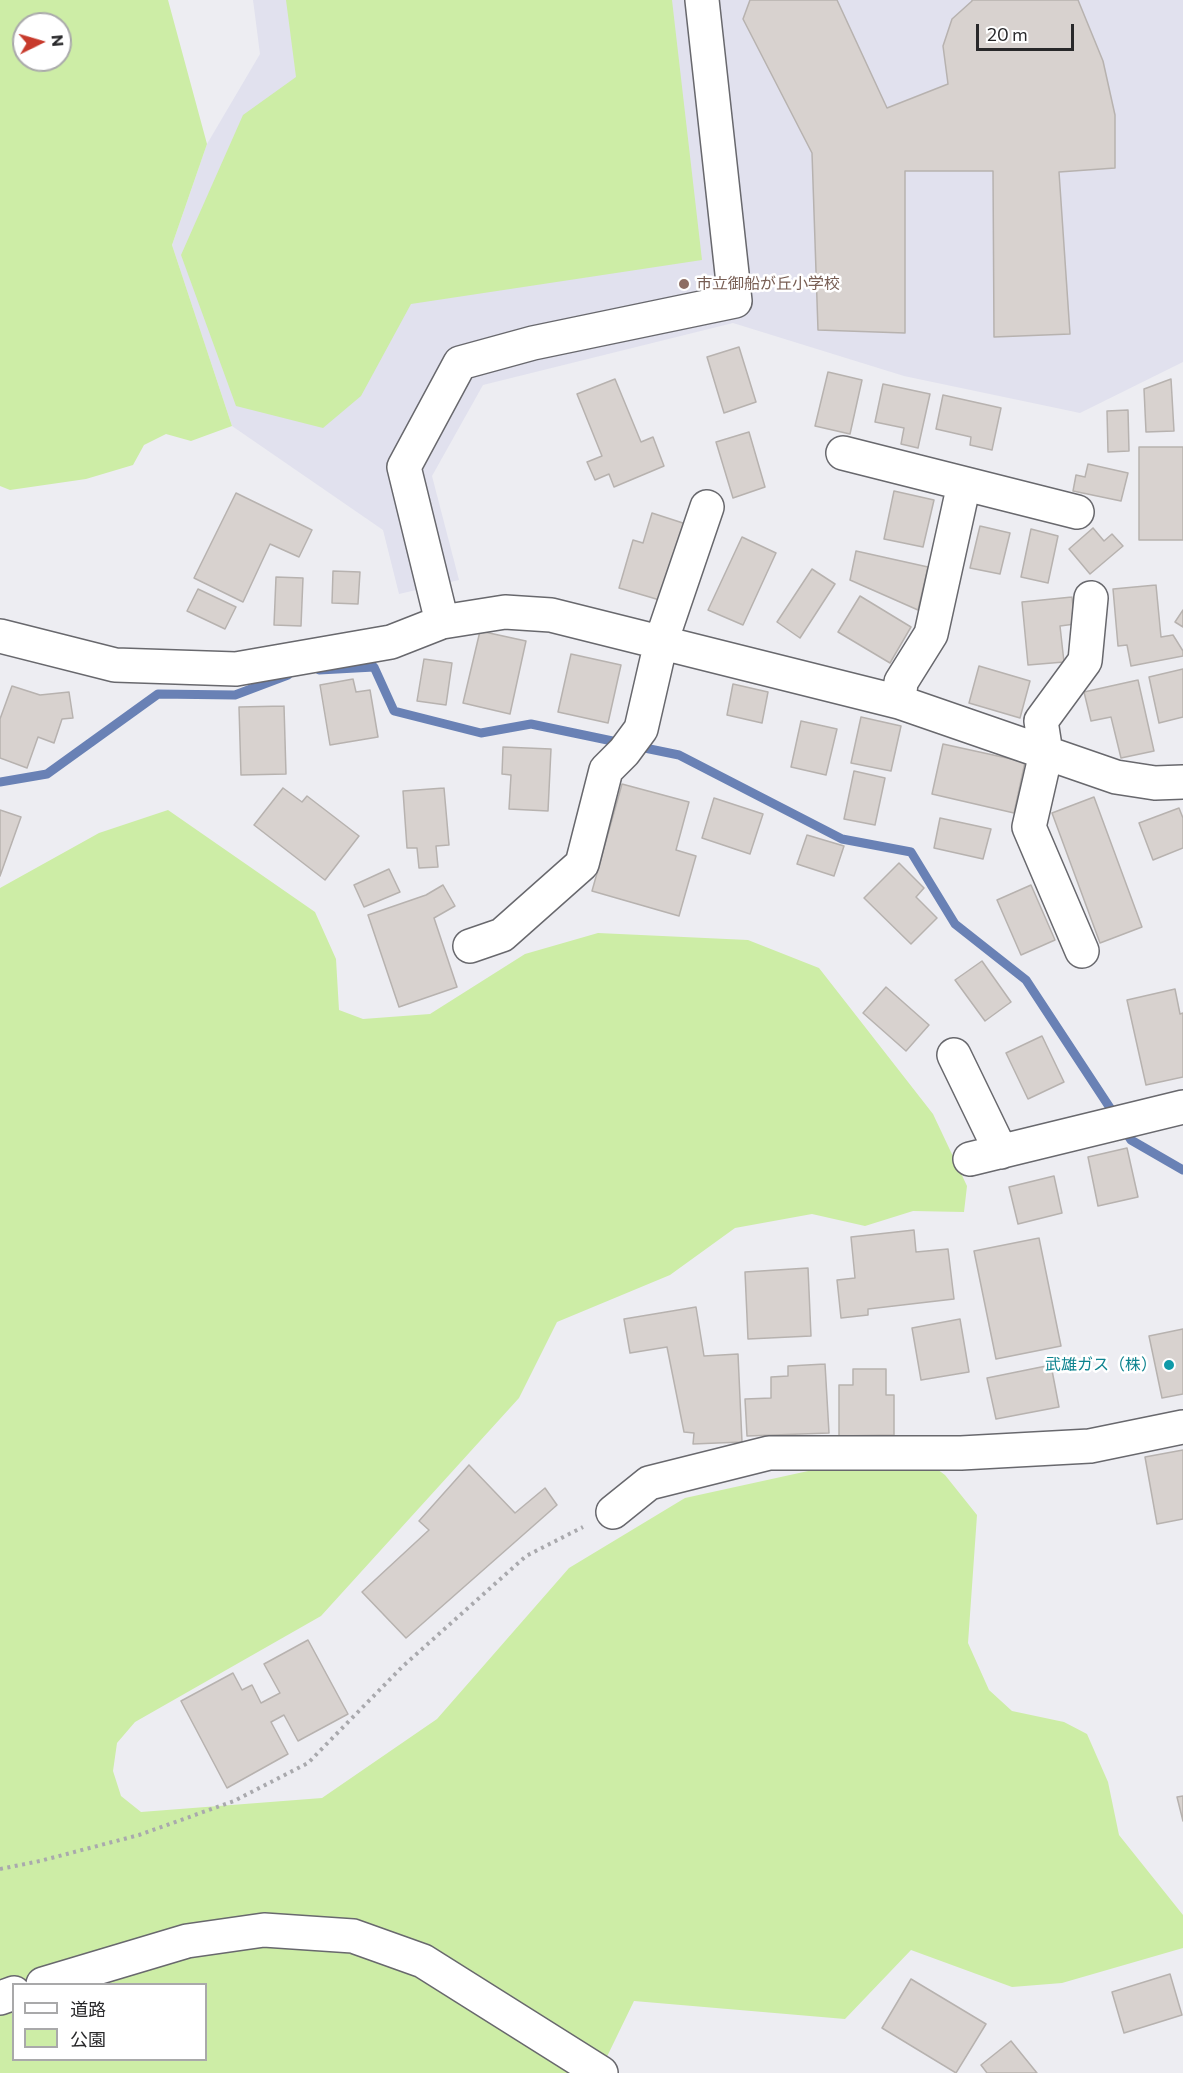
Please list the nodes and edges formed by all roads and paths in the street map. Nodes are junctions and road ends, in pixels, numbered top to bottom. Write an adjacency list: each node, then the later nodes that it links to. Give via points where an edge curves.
1 (702, 0): 7 (street, via 735,301 533,343 460,363 404,467)
2 (843, 453): 3 (street)
3 (964, 484): 5 (street); 10 (street, via 931,634 901,682)
4 (707, 507): 9 (street)
5 (1077, 512)
6 (1091, 598): 11 (street, via 1085,661 1041,721)
7 (442, 621): 8 (street, via 391,642 236,669 115,665); 9 (street, via 505,612 551,615)
8 (0, 636)
9 (661, 642): 10 (street); 13 (street, via 633,741 606,770 582,864 502,935)
10 (899, 702): 11 (street)
11 (1046, 753): 12 (street, via 1116,777 1155,783); 14 (street, via 1029,827)
12 (1183, 782)
13 (470, 946)
14 (1082, 951)
15 (954, 1054): 17 (street)
16 (1183, 1107): 17 (street)
17 (1002, 1152): 18 (street)
18 (970, 1160)
19 (1183, 1427): 20 (street, via 1090,1446 961,1454 769,1453 649,1483)
20 (613, 1512): 21 (path, via 526,1556 403,1666 308,1763 234,1801 139,1835)
21 (0, 1869)
22 (46, 1983): 23 (street, via 187,1941 264,1930 353,1936 423,1961)
23 (601, 2073)

